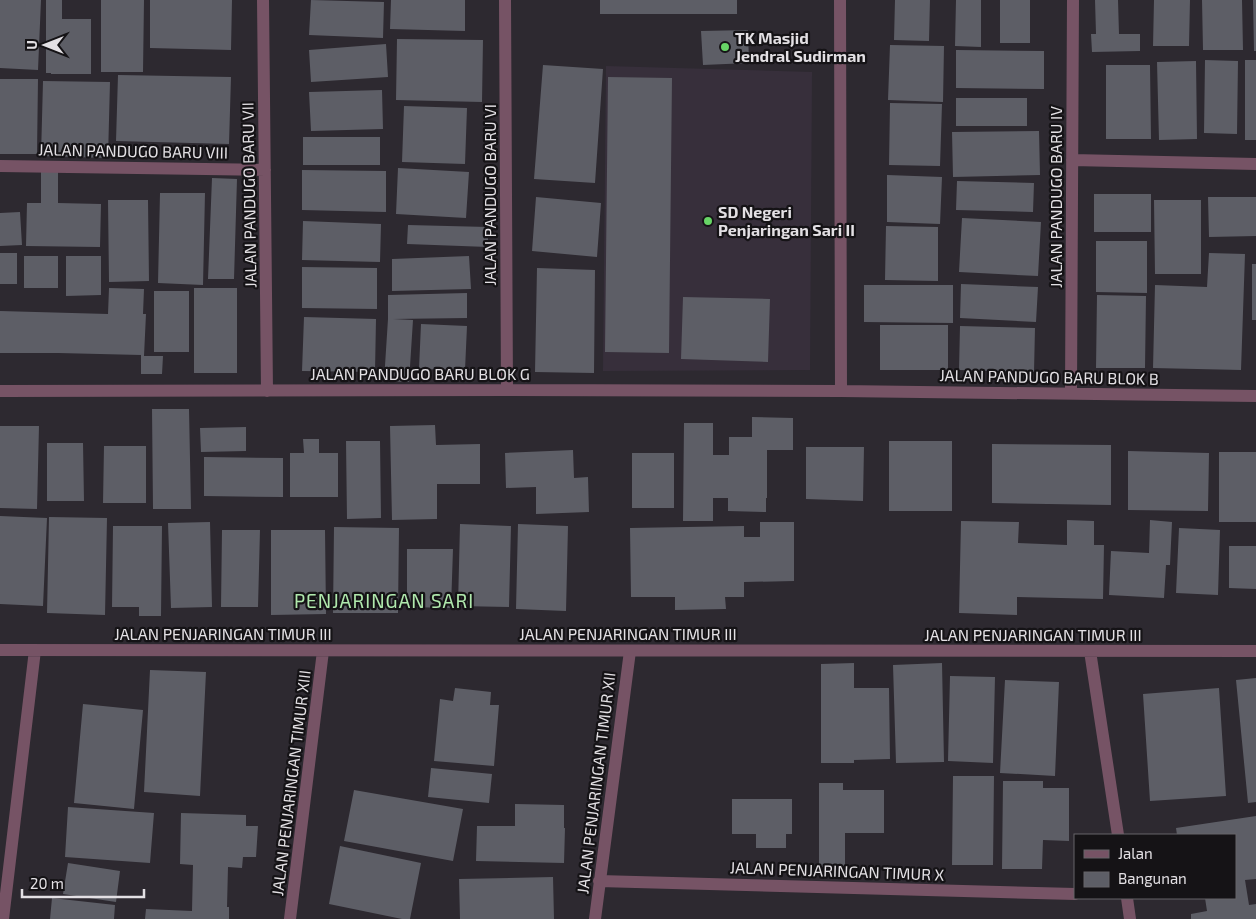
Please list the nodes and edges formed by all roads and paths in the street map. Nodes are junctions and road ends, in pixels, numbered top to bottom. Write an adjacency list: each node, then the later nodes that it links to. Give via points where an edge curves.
1 (263, 0): 8 (street, JALAN PANDUGO BARU VII)
2 (505, 0): 9 (street, JALAN PANDUGO BARU VI)
3 (840, 0): 12 (street)
4 (1073, 0): 5 (street, JALAN PANDUGO BARU IV)
5 (1072, 160): 6 (street); 13 (street, JALAN PANDUGO BARU IV)
6 (1256, 164)
7 (0, 166): 8 (street, JALAN PANDUGO BARU VIII)
8 (264, 170): 11 (street, JALAN PANDUGO BARU VII)
9 (507, 390): 11 (street, JALAN PANDUGO BARU BLOK G); 12 (street, JALAN PANDUGO BARU BLOK G)
10 (0, 391): 11 (street, JALAN PANDUGO BARU BLOK G)
11 (267, 391)
12 (841, 391): 13 (street, JALAN PANDUGO BARU BLOK B)
13 (1072, 393): 14 (street, JALAN PANDUGO BARU BLOK B)
14 (1256, 396)
15 (0, 650): 16 (street, JALAN PENJARINGAN TIMUR III)
16 (35, 650): 17 (street, JALAN PENJARINGAN TIMUR III); 25 (street)
17 (323, 651): 18 (street, JALAN PENJARINGAN TIMUR III); 26 (street, JALAN PENJARINGAN TIMUR XIII)
18 (630, 651): 19 (street, JALAN PENJARINGAN TIMUR III); 22 (street, JALAN PENJARINGAN TIMUR XII)
19 (1090, 651): 20 (street, JALAN PENJARINGAN TIMUR III); 21 (street)
20 (1256, 651)
21 (1118, 834)
22 (599, 881): 23 (street, JALAN PENJARINGAN TIMUR X); 27 (street, JALAN PENJARINGAN TIMUR XII)
23 (1074, 894)
24 (1127, 899): 28 (street)
25 (3, 919)
26 (290, 919)
27 (595, 919)
28 (1130, 919)

